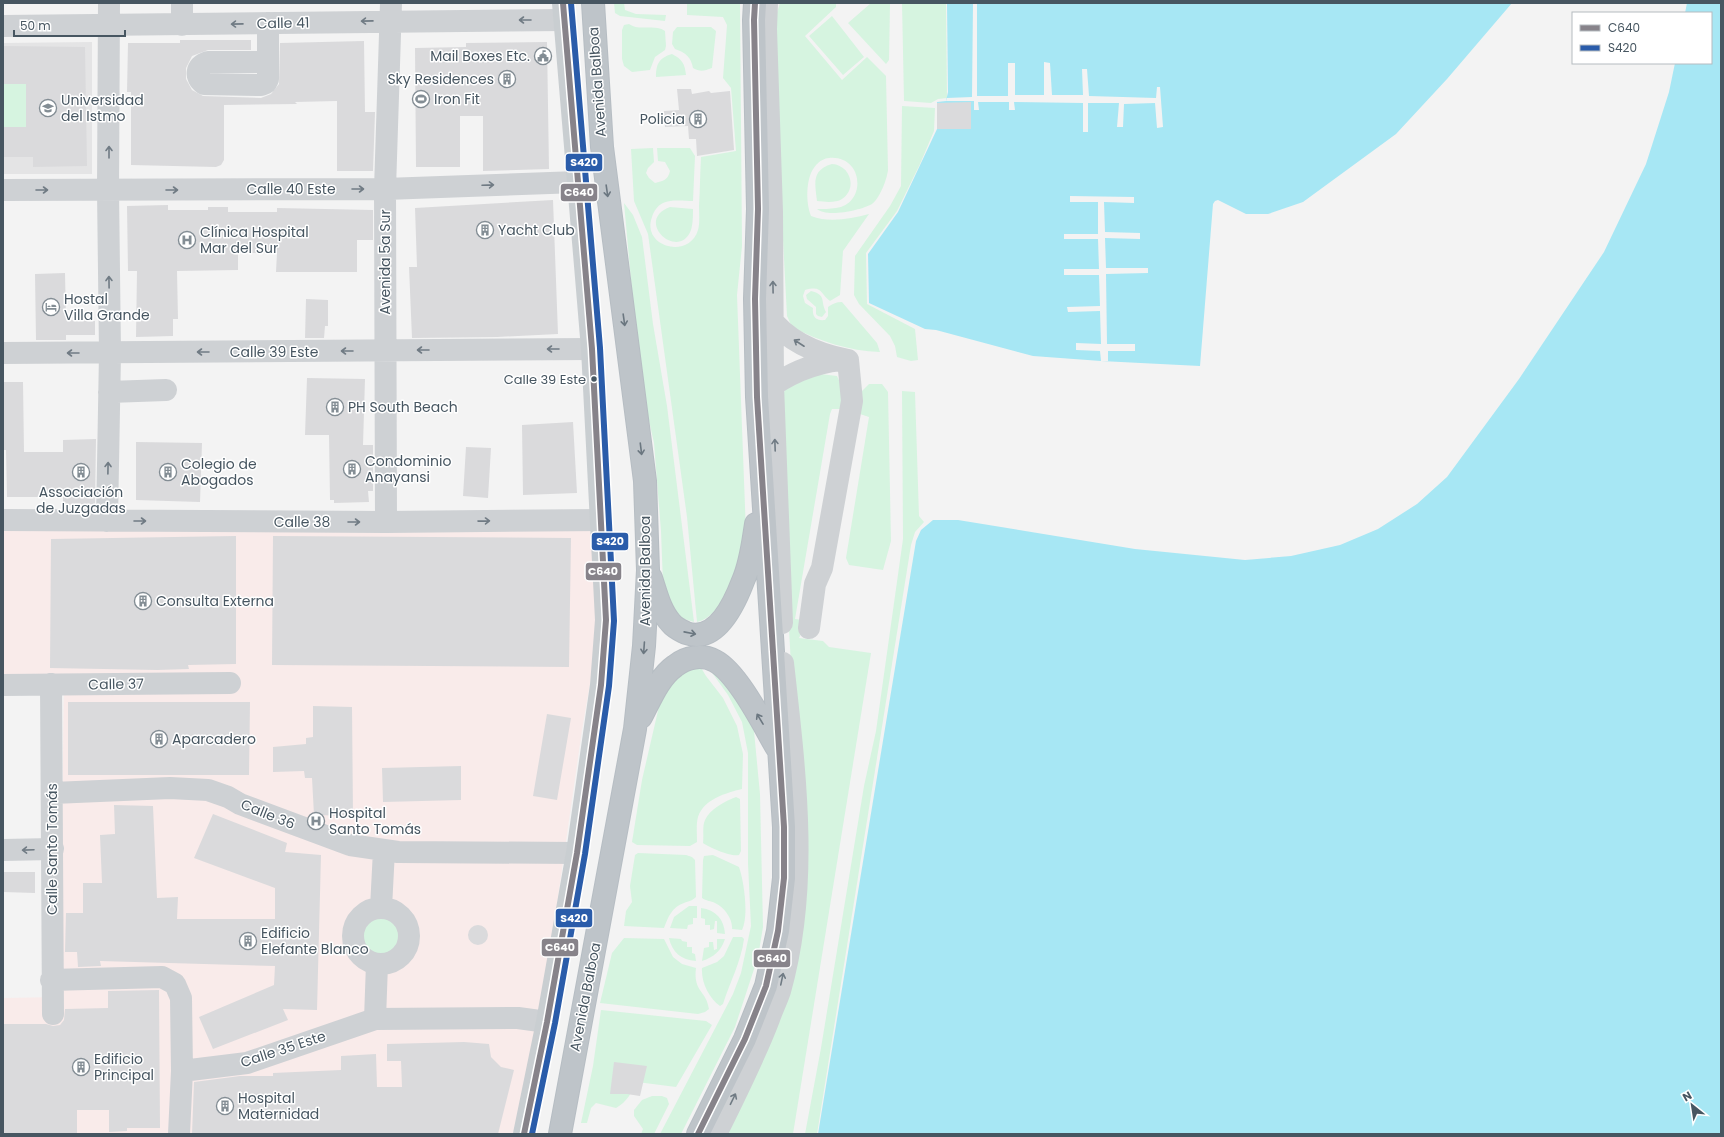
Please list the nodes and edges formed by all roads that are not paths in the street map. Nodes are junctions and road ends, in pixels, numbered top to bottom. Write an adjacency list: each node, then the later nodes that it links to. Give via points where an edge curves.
1 (109, 3): 12 (street)
2 (182, 3): 10 (street)
3 (581, 3): 14 (highway)
4 (593, 3): 14 (highway, Avenida Balboa)
5 (755, 3): 19 (highway, via 758,209)
6 (767, 3): 20 (street, one-way to 6)
7 (391, 12): 8 (street, Calle 41, one-way to 7); 9 (street, Calle 41, one-way to 9); 16 (street, Avenida 5a Sur)
8 (564, 12): 15 (main road, Avenida Balboa)
9 (268, 23): 10 (street, Calle 41, one-way to 10); 13 (street)
10 (182, 25): 12 (street, Calle 41)
11 (3, 26): 12 (street, Calle 41)
12 (109, 26): 18 (street, one-way to 12)
13 (268, 62)
14 (598, 96): 34 (highway, Avenida Balboa, one-way to 34, via 606,186 645,481)
15 (578, 182): 16 (street, Calle 40 Este, one-way to 15); 21 (main road, Avenida Balboa)
16 (385, 189): 18 (street, Calle 40 Este, one-way to 16); 22 (street, Avenida 5a Sur)
17 (3, 190): 18 (street, Calle 40 Este, one-way to 18)
18 (108, 190): 24 (street, one-way to 18)
19 (755, 299): 20 (street); 27 (highway)
20 (773, 323): 25 (street, one-way to 20, via 804,346); 27 (street)
21 (592, 349): 22 (street, Calle 39 Este, one-way to 22); 31 (main road, Avenida Balboa)
22 (386, 351): 24 (street, Calle 39 Este, one-way to 24); 33 (street, Avenida 5a Sur)
23 (3, 353): 24 (street, Calle 39 Este, one-way to 23)
24 (110, 353): 28 (street)
25 (848, 360): 27 (street, via 823,362 799,370); 35 (street, via 852,401 822,568 815,584)
26 (166, 390): 28 (street)
27 (765, 391): 29 (highway); 57 (street, one-way to 27, via 759,1045 780,991 792,931 797,878 793,759)
28 (109, 392): 32 (street, one-way to 28)
29 (763, 488): 34 (highway, one-way to 29, via 664,612 671,623 689,634 712,630 733,604 744,579); 40 (highway)
30 (3, 520): 32 (street, Calle 38)
31 (602, 520): 33 (street, Calle 38, one-way to 31); 45 (main road, Avenida Balboa, via 606,620 602,685)
32 (107, 521): 33 (street, Calle 38, one-way to 33)
33 (386, 522)
34 (648, 570): 39 (highway, Avenida Balboa, one-way to 39, via 644,646)
35 (810, 628)
36 (230, 683): 37 (street, Calle 37)
37 (51, 684): 38 (street, Calle 37); 41 (street, Calle Santo Tomás)
38 (3, 685)
39 (635, 729): 40 (highway, one-way to 39, via 730,674 716,662 704,657 688,659 674,666 663,678); 55 (highway, Avenida Balboa)
40 (780, 752): 56 (highway, via 784,878 778,931 768,979 745,1040)
41 (53, 792): 42 (street, Calle Santo Tomás); 44 (street, Calle 36, via 170,788 208,790 342,843)
42 (52, 849): 43 (street, one-way to 43); 48 (street, Calle Santo Tomás)
43 (3, 850)
44 (384, 850): 45 (street, Calle 36); 46 (street)
45 (577, 853): 51 (main road, Avenida Balboa)
46 (381, 908): 47 (street, via 363,914 353,929 352,939 360,956); 47 (street, via 397,913 403,919 409,934 405,950 400,957 385,964)
47 (377, 964): 50 (street)
48 (51, 980): 49 (street, Calle Santo Tomás); 52 (street, via 162,977 175,984 181,998)
49 (53, 1014)
50 (375, 1019): 51 (street, Calle 35 Este, via 518,1018); 52 (street, Calle 35 Este, via 247,1063)
51 (547, 1022): 54 (main road, Avenida Balboa)
52 (182, 1071): 53 (street)
53 (179, 1134)
54 (524, 1134)
55 (560, 1134)
56 (698, 1134)
57 (716, 1134)

